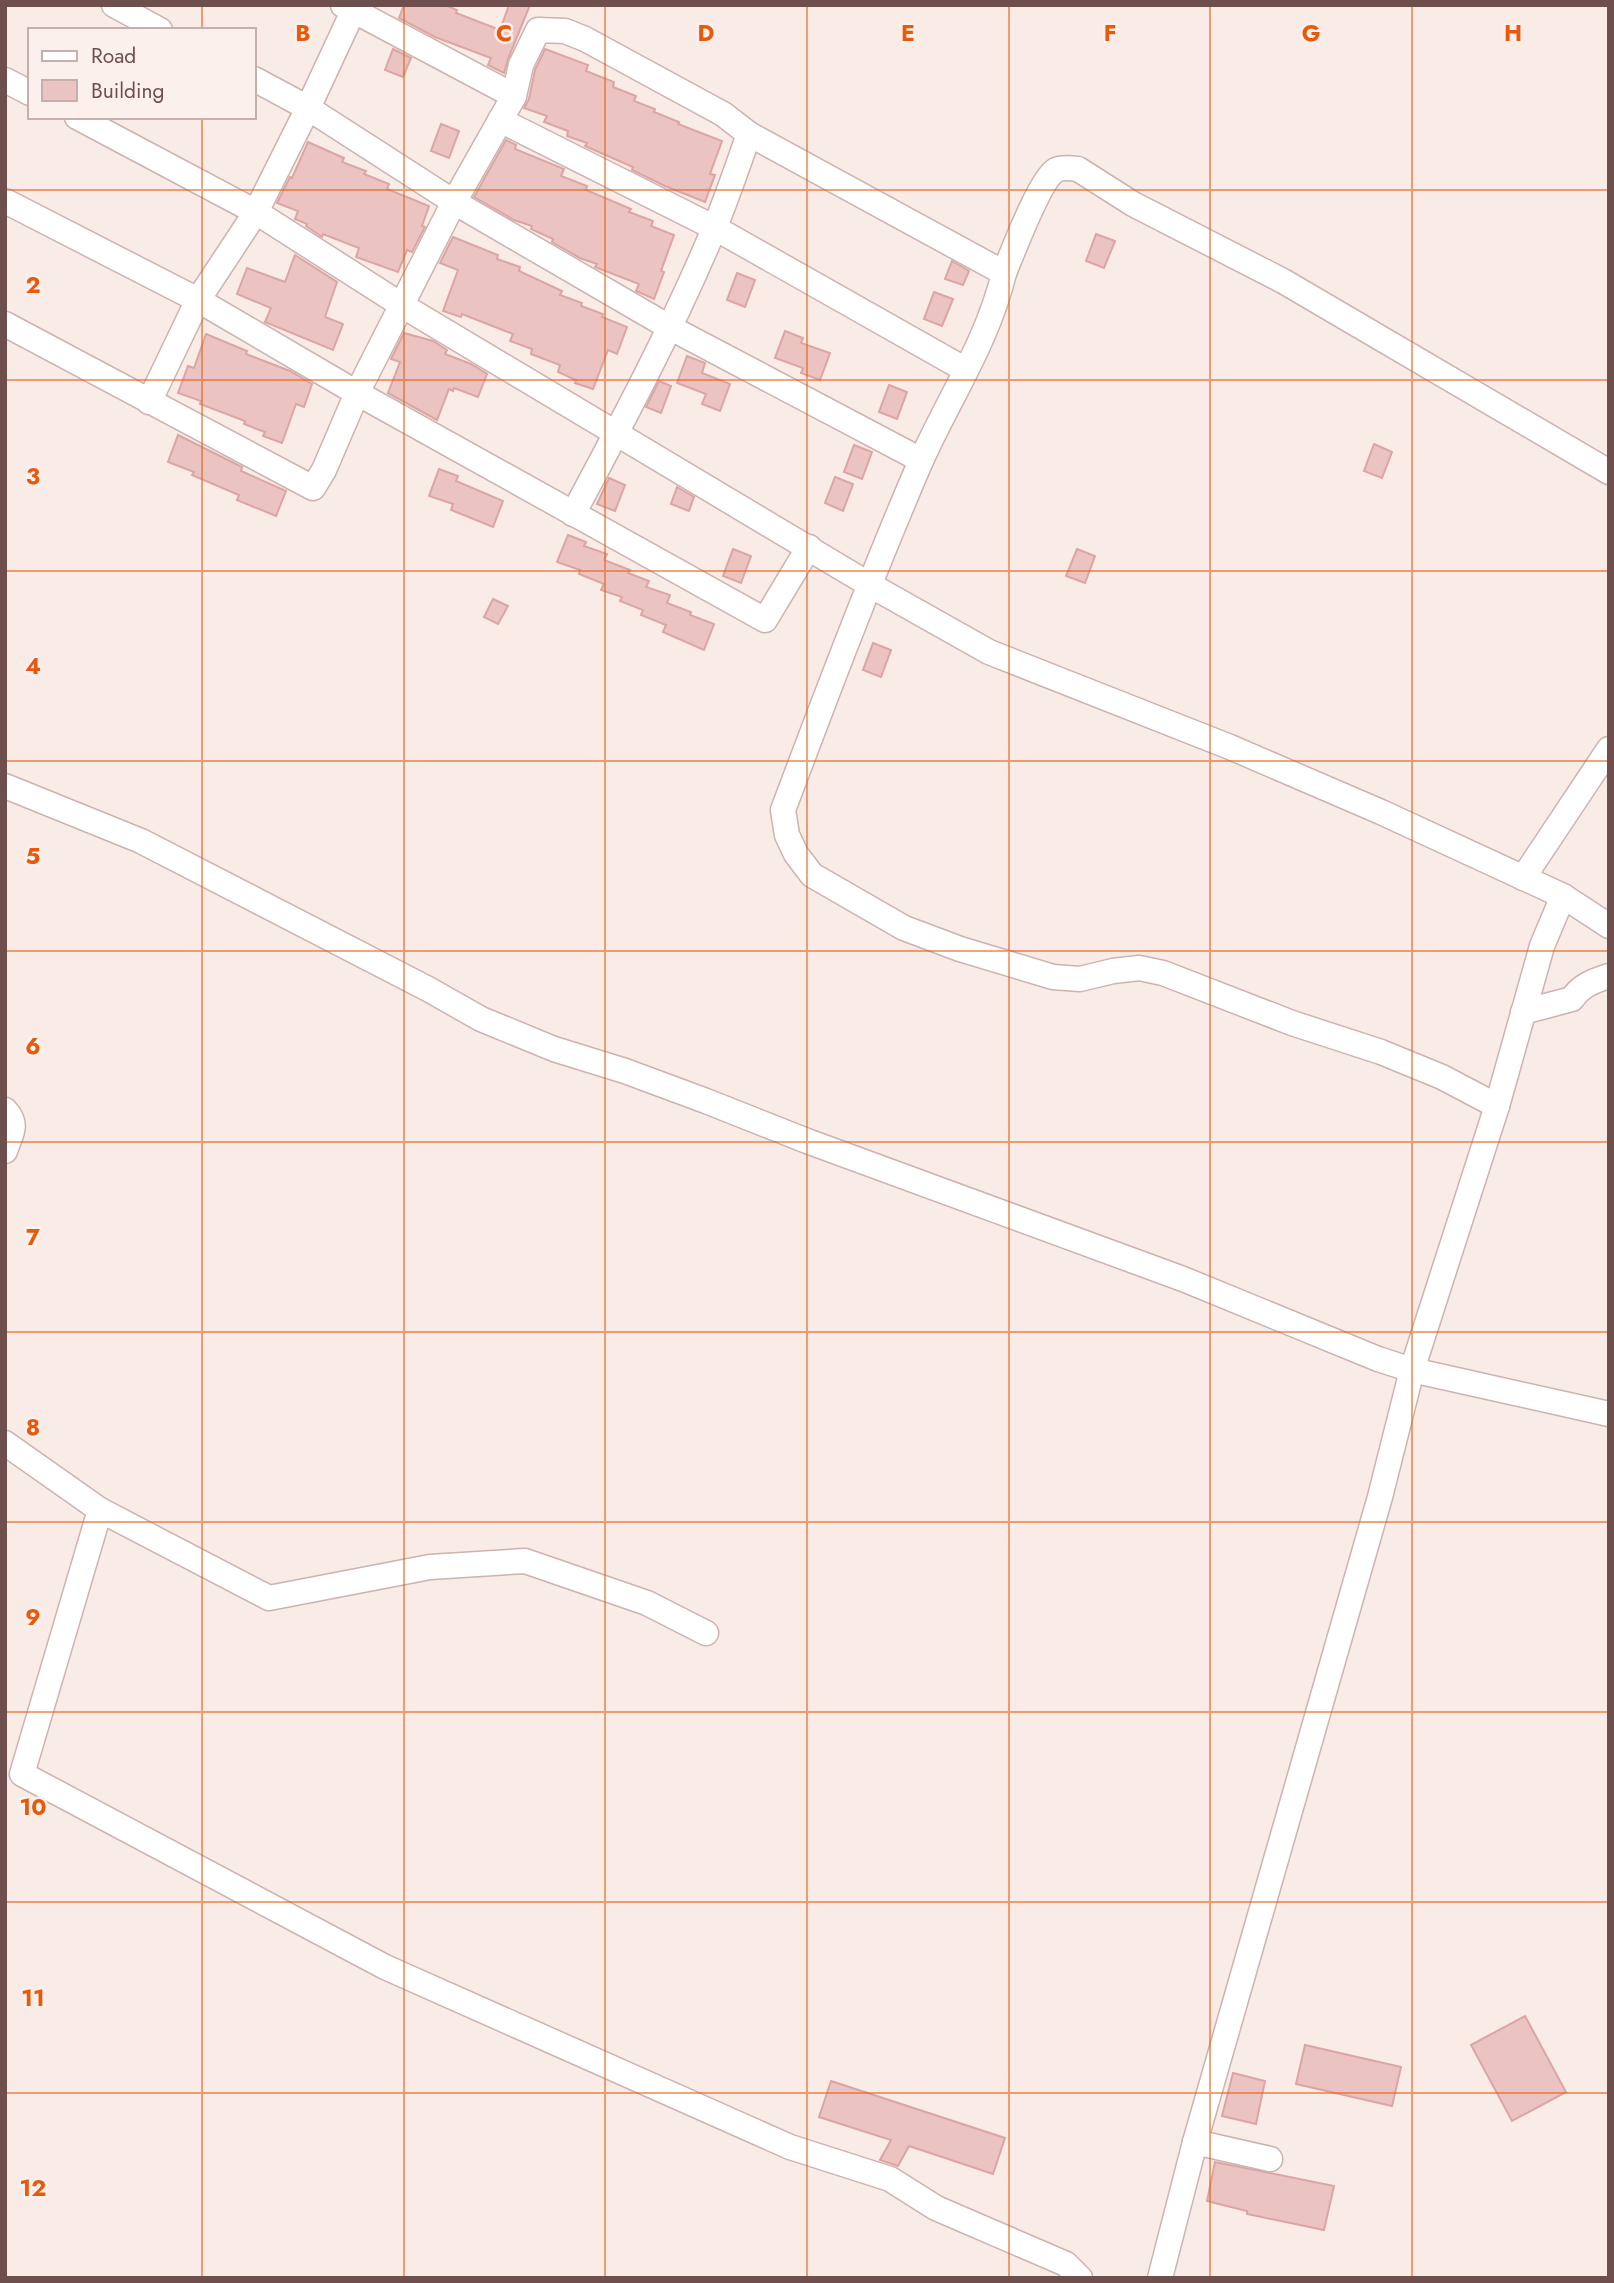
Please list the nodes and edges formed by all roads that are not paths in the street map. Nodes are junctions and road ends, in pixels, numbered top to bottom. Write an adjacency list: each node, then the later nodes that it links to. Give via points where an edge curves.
1 (114, 5): 3 (street)
2 (351, 7): 7 (street); 8 (street)
3 (156, 28)
4 (5, 80): 6 (street)
5 (256, 80): 8 (street)
6 (28, 92)
7 (514, 96): 10 (street); 11 (street, via 538,30 565,31 723,114)
8 (308, 108): 13 (street); 14 (street)
9 (81, 119): 14 (street)
10 (500, 120): 13 (street); 15 (street)
11 (750, 134): 15 (street); 16 (street)
12 (5, 201): 17 (street)
13 (454, 202): 18 (street); 20 (street)
14 (256, 212): 17 (street); 18 (street)
15 (715, 228): 20 (street); 21 (street)
16 (1004, 273): 21 (street, via 999,296); 26 (street, via 1030,210 1055,170 1078,169 1133,204 1283,281)
17 (198, 300): 22 (street); 23 (street)
18 (403, 306): 22 (street); 24 (street)
19 (5, 324): 23 (street)
20 (669, 327): 24 (street); 25 (street)
21 (966, 370): 25 (street)
22 (357, 393): 23 (street, via 313,488); 27 (street)
23 (149, 402)
24 (617, 434): 27 (street); 28 (street)
25 (921, 460): 29 (street)
26 (1609, 472)
27 (573, 514): 28 (street, via 765,621)
28 (808, 547): 29 (street)
29 (870, 585): 32 (street, via 989,652 1230,747); 37 (street, via 783,810 787,835 812,875 904,928 960,949 1053,976 1080,979 1139,968 1163,973 1381,1052)
30 (1609, 749): 32 (street)
31 (5, 786): 40 (street, via 141,841 493,1024 1183,1279)
32 (1523, 878): 33 (street)
33 (1563, 895): 34 (street); 36 (street)
34 (1609, 926)
35 (1609, 976): 36 (street, via 1586,984 1572,999)
36 (1523, 1012): 37 (street)
37 (1497, 1106): 40 (street)
38 (5, 1110): 39 (street, via 15,1124)
39 (5, 1151)
40 (1412, 1370): 41 (street); 45 (street, via 1380,1497)
41 (1609, 1414)
42 (5, 1443): 43 (street)
43 (100, 1510): 44 (street, via 269,1598 430,1567 525,1561 647,1603); 47 (street, via 22,1774 385,1967 790,2147 890,2179 936,2207 1066,2264)
44 (706, 1633)
45 (1195, 2142): 46 (street); 48 (street)
46 (1270, 2159)
47 (1080, 2278)
48 (1160, 2278)

